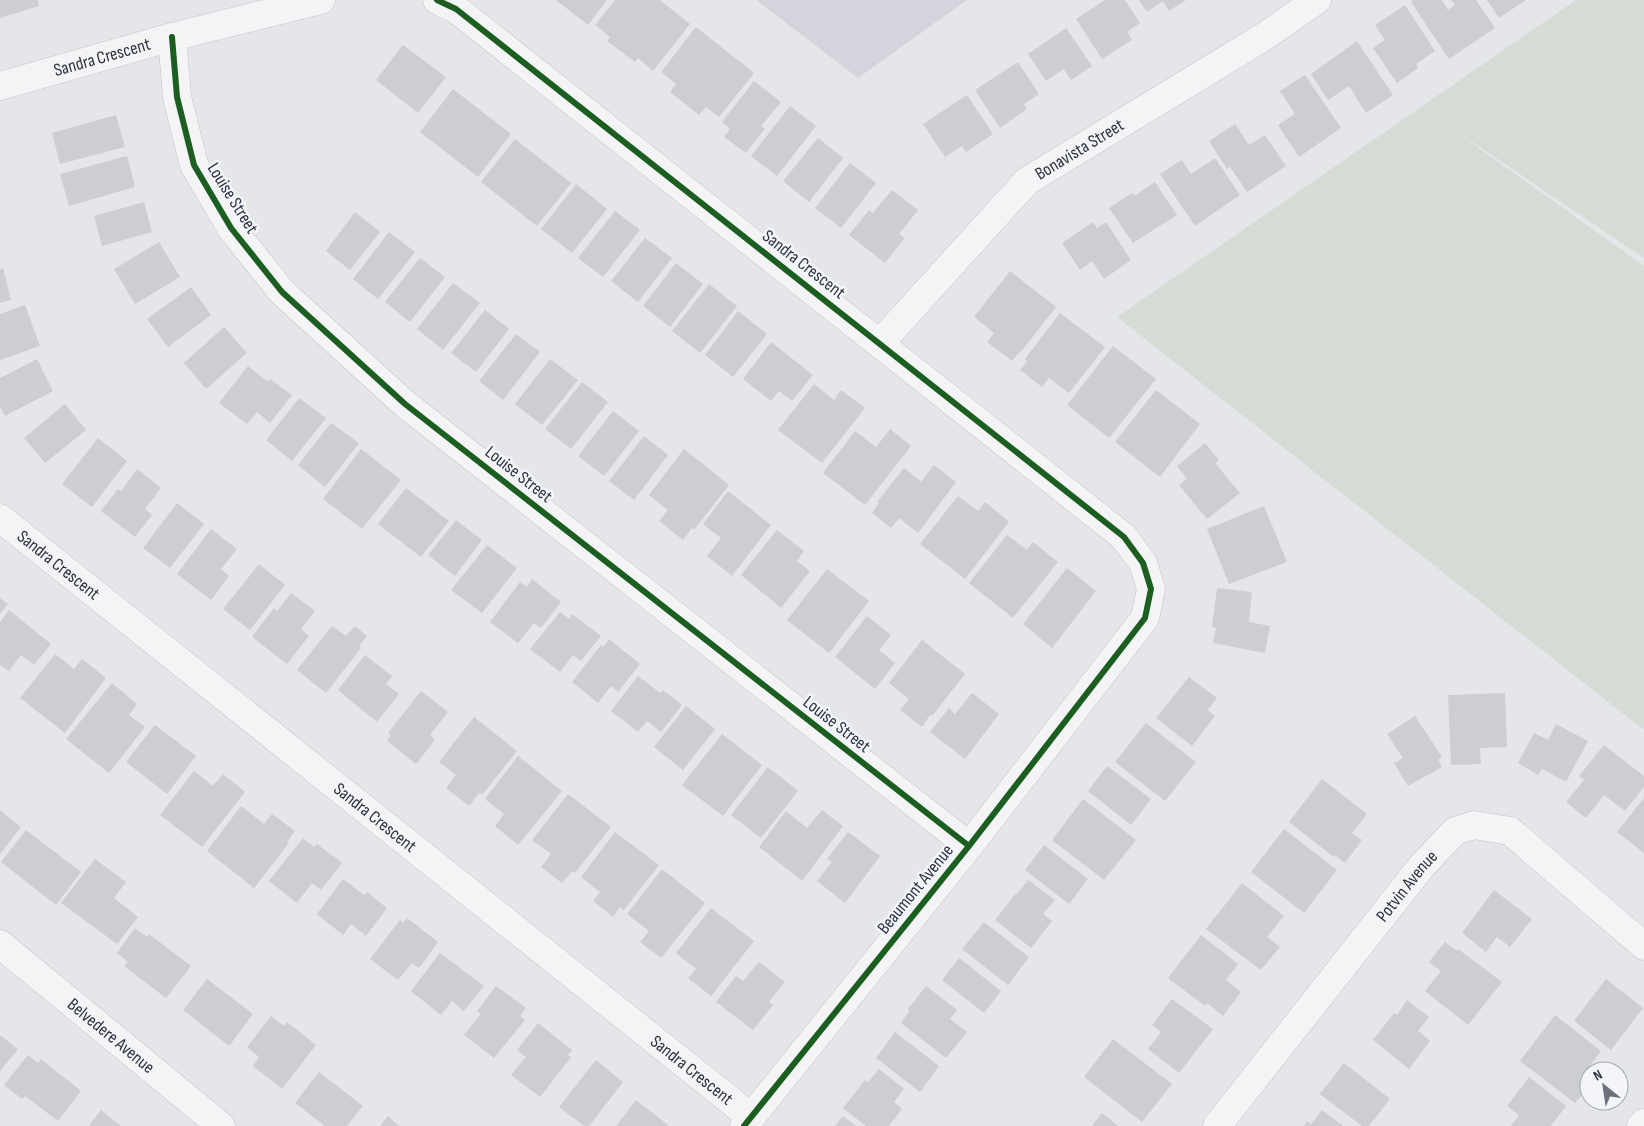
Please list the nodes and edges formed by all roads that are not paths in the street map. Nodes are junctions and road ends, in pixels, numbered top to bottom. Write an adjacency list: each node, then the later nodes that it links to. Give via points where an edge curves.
1 (321, 0): 4 (street, Sandra Crescent)
2 (437, 0): 6 (street, Sandra Crescent, via 456,9)
3 (1317, 0): 6 (street, Bonavista Street, via 1265,36 1027,181)
4 (172, 38): 5 (street, Sandra Crescent); 9 (street, Louise Street, via 177,97 194,165 231,228 282,292 405,404)
5 (0, 86)
6 (880, 344): 8 (street, Sandra Crescent, via 1124,537)
7 (0, 518): 12 (street, Sandra Crescent)
8 (1142, 563): 9 (street, Beaumont Avenue, via 1151,589 1145,618)
9 (969, 846): 12 (street, Beaumont Avenue)
10 (0, 944): 14 (street, Belvedere Avenue)
11 (1644, 946): 15 (street, Potvin Avenue, via 1510,831 1474,825 1455,831 1421,866)
12 (748, 1122)
13 (1644, 1123): 16 (street)
14 (221, 1126)
15 (1217, 1126)
16 (1641, 1126)

